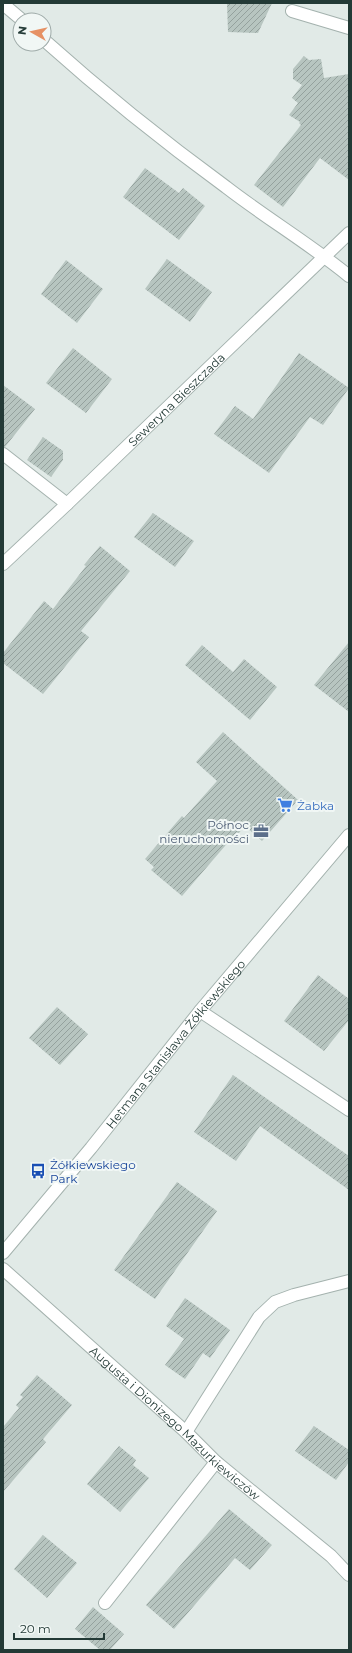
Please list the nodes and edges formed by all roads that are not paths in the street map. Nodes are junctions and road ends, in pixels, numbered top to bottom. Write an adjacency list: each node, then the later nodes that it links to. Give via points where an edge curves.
1 (3, 4): 3 (street)
2 (292, 11): 4 (street)
3 (12, 12)
4 (349, 28)
5 (52, 47): 7 (street, via 100,90 219,183)
6 (349, 233): 7 (street, Seweryna Bieszczada)
7 (324, 256): 8 (street); 10 (street, Seweryna Bieszczada)
8 (349, 276)
9 (3, 454): 10 (street)
10 (67, 504): 11 (street, Seweryna Bieszczada)
11 (3, 564)
12 (349, 835): 13 (street, Hetmana Stanisława Żółkiewskiego)
13 (200, 1012): 14 (street); 15 (street, Hetmana Stanisława Żółkiewskiego)
14 (349, 1110)
15 (3, 1253)
16 (3, 1269): 18 (street, Augusta i Dionizego Mazurkiewiczów)
17 (349, 1281): 18 (street, via 275,1302 259,1317)
18 (186, 1432): 19 (street, Augusta i Dionizego Mazurkiewiczów)
19 (216, 1462): 20 (street, Augusta i Dionizego Mazurkiewiczów, via 330,1556); 21 (street)
20 (349, 1575)
21 (105, 1603)

